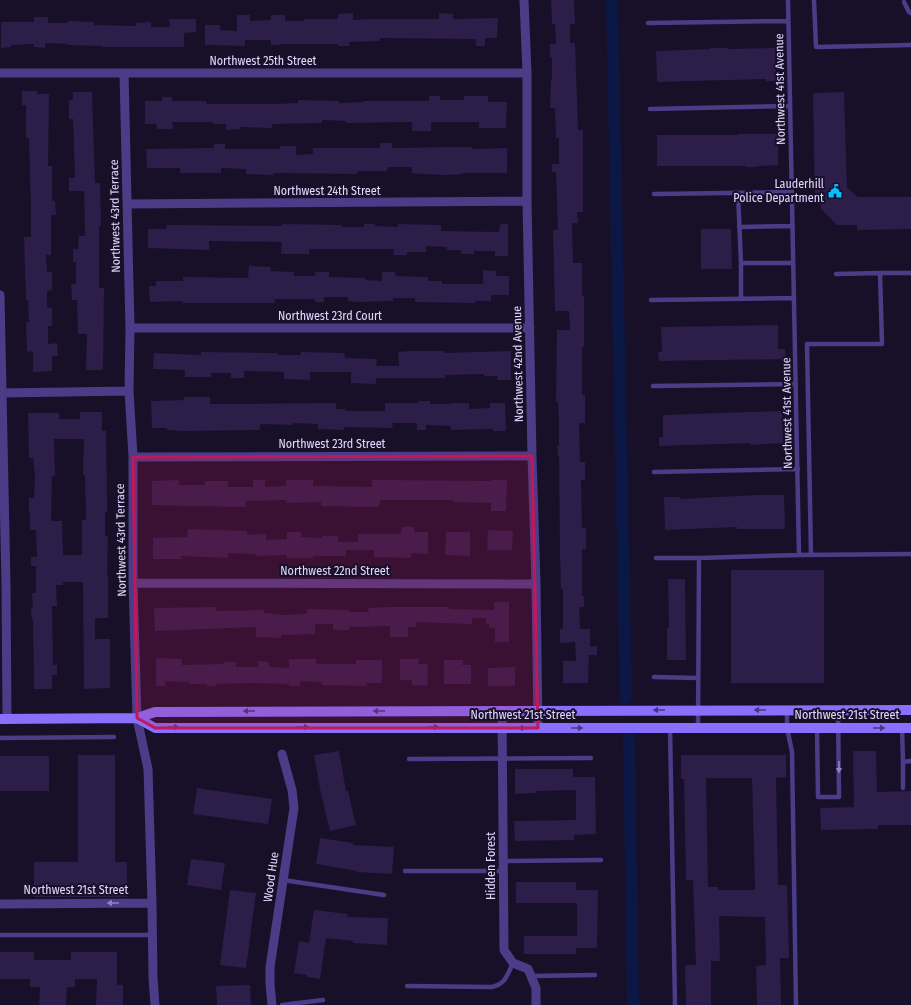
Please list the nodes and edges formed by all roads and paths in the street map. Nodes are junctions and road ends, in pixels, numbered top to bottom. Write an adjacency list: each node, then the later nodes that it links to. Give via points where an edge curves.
1 (524, 0): 11 (street, Northwest 42nd Avenue)
2 (788, 0): 6 (lane, Northwest 41st Avenue)
3 (814, 0): 8 (lane, via 816,47)
4 (904, 2): 5 (lane)
5 (911, 13)
6 (788, 21): 7 (lane); 12 (lane, Northwest 41st Avenue)
7 (648, 23)
8 (911, 45)
9 (0, 73): 10 (street, Northwest 25th Street)
10 (124, 73): 11 (street, Northwest 25th Street); 18 (street, Northwest 43rd Terrace)
11 (527, 73): 17 (street, Northwest 42nd Avenue)
12 (790, 106): 13 (lane); 14 (lane, Northwest 41st Avenue)
13 (650, 109)
14 (792, 192): 15 (lane); 19 (lane, Northwest 41st Avenue)
15 (738, 193): 16 (lane); 20 (lane)
16 (654, 194)
17 (528, 201): 18 (street, Northwest 24th Street); 31 (street, Northwest 42nd Avenue)
18 (127, 204): 30 (street, Northwest 43rd Terrace)
19 (793, 226): 20 (lane); 22 (lane, Northwest 41st Avenue)
20 (739, 227): 21 (lane)
21 (740, 263): 22 (lane); 28 (lane)
22 (794, 263): 27 (lane, Northwest 41st Avenue)
23 (911, 272): 24 (lane)
24 (880, 273): 25 (lane); 44 (lane, via 882,344 807,344)
25 (836, 274)
26 (0, 295): 32 (street)
27 (794, 298): 28 (lane); 33 (lane, Northwest 41st Avenue)
28 (741, 299): 29 (lane)
29 (651, 300)
30 (130, 328): 31 (street, Northwest 23rd Court); 35 (street, Northwest 43rd Terrace)
31 (530, 328): 37 (street, Northwest 42nd Avenue)
32 (0, 330): 36 (street)
33 (796, 384): 34 (lane); 40 (lane, Northwest 41st Avenue)
34 (653, 386)
35 (129, 391): 36 (street); 38 (street, Northwest 43rd Terrace)
36 (2, 393): 39 (street)
37 (532, 456): 38 (street, Northwest 23rd Street); 48 (street, Northwest 42nd Avenue)
38 (132, 457): 47 (street, Northwest 43rd Terrace)
39 (1, 458): 49 (street)
40 (798, 469): 41 (lane); 43 (lane, Northwest 41st Avenue)
41 (654, 472)
42 (911, 554): 44 (lane)
43 (799, 555): 44 (lane); 46 (lane)
44 (811, 555)
45 (656, 558): 46 (lane)
46 (700, 558): 51 (lane)
47 (133, 583): 48 (street, Northwest 22nd Street); 58 (street, Northwest 43rd Terrace)
48 (536, 584): 57 (street, Northwest 42nd Avenue)
49 (3, 585): 59 (street)
50 (654, 677): 51 (lane)
51 (698, 678): 52 (lane)
52 (698, 710): 53 (street, Northwest 21st Street, one-way to 52); 57 (street, Northwest 21st Street, one-way to 57); 63 (lane)
53 (787, 710): 54 (street, Northwest 21st Street); 64 (lane)
54 (838, 710): 55 (street, Northwest 21st Street); 66 (lane)
55 (911, 710)
56 (502, 711): 57 (street, Northwest 21st Street); 58 (street, Northwest 21st Street, one-way to 58, via 154,712); 60 (street, Hidden Forest)
57 (538, 711): 61 (street, Northwest 42nd Avenue)
58 (137, 718): 59 (street, Northwest 21st Street); 60 (street, Northwest 21st Street, one-way to 60, via 154,728); 83 (street, Northwest 43rd Terrace, via 148,769)
59 (4, 719)
60 (502, 728): 61 (street, Northwest 21st Street, one-way to 61); 72 (street, Hidden Forest)
61 (538, 728): 62 (street, Northwest 21st Street, one-way to 62)
62 (670, 728): 63 (street, Northwest 21st Street); 96 (lane)
63 (698, 728): 64 (street, Northwest 21st Street)
64 (787, 728): 65 (street, Northwest 21st Street); 97 (lane, via 792,752)
65 (817, 728): 66 (street, Northwest 21st Street); 66 (lane, one-way to 65, via 839,797 818,797)
66 (838, 728): 67 (street, Northwest 21st Street, one-way to 67)
67 (907, 728): 75 (lane)
68 (114, 737): 69 (lane)
69 (0, 738)
70 (282, 754): 81 (street, Wood Hue, via 294,808)
71 (409, 758): 72 (lane)
72 (503, 758): 73 (lane); 78 (street, Hidden Forest)
73 (591, 758)
74 (911, 761): 75 (lane)
75 (903, 762): 76 (lane)
76 (903, 788)
77 (601, 860): 78 (lane)
78 (503, 861): 80 (street, Hidden Forest)
79 (405, 871): 80 (lane)
80 (503, 872): 87 (street, Hidden Forest, via 504,950)
81 (283, 880): 82 (lane); 93 (street, Wood Hue, via 270,967)
82 (384, 895)
83 (152, 903): 84 (street, Northwest 21st Street, one-way to 84); 86 (street, Northwest 43rd Terrace)
84 (0, 904)
85 (0, 935): 86 (lane)
86 (152, 935): 92 (street, Northwest 43rd Terrace)
87 (513, 963): 89 (street, via 528,969); 90 (lane, via 505,980 496,986)
88 (595, 975): 89 (lane)
89 (531, 976): 95 (street, via 536,988)
90 (407, 986)
91 (323, 1000): 94 (lane)
92 (155, 1005)
93 (272, 1005)
94 (282, 1005)
95 (536, 1005)
96 (675, 1005)
97 (796, 1005)

